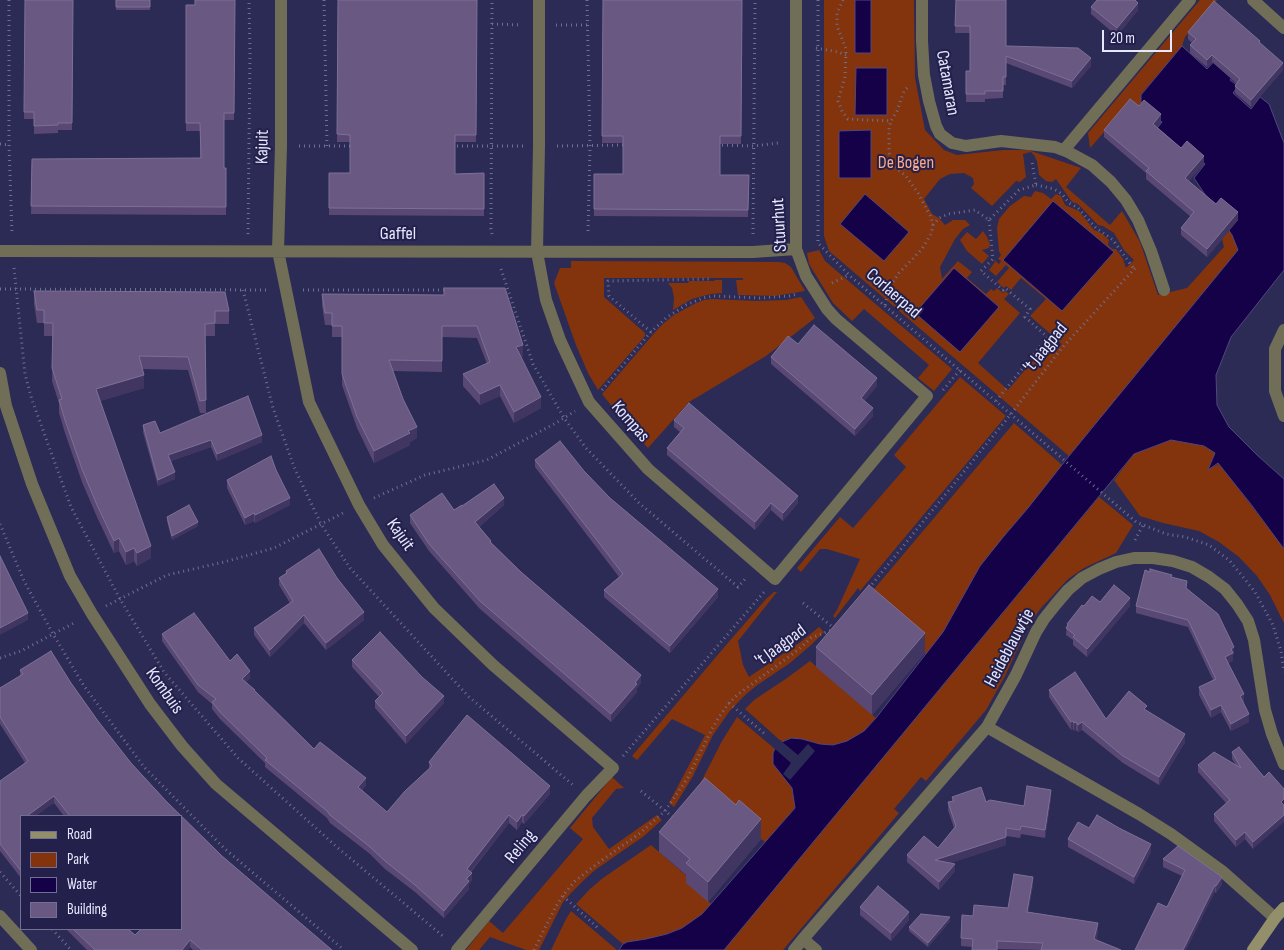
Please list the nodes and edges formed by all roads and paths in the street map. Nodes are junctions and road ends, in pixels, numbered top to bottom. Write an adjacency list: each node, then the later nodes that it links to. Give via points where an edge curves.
1 (9, 0): 22 (path)
2 (249, 0): 30 (path)
3 (281, 0): 31 (street, Kajuit)
4 (324, 0): 23 (path)
5 (539, 0): 33 (street, Kompas)
6 (587, 0): 34 (path)
7 (755, 0): 35 (path)
8 (796, 0): 16 (street, Stuurhut)
9 (818, 0): 15 (path, Corlaerpad)
10 (843, 0): 17 (path, via 837,13 837,26)
11 (922, 0): 18 (street, Catamaran)
12 (1190, 0): 24 (street)
13 (1257, 1): 14 (street)
14 (1284, 28)
15 (818, 48): 16 (path); 17 (path); 37 (path, Corlaerpad, via 818,242)
16 (796, 49): 28 (street, Stuurhut)
17 (846, 55): 19 (path, via 845,77 838,101 842,111 848,119)
18 (926, 80): 19 (path, via 906,88); 21 (street, Catamaran, via 936,126 940,134 952,143 966,146 1001,141)
19 (891, 121): 27 (path, via 889,153 896,168 918,193)
20 (0, 144): 22 (path)
21 (1028, 144): 24 (street, Catamaran); 25 (path)
22 (10, 145): 29 (path)
23 (327, 146)
24 (1064, 150): 32 (street, Catamaran, via 1092,165 1111,182 1138,220)
25 (1036, 185): 26 (path, via 1019,190); 36 (path, via 1062,194 1068,203 1113,240)
26 (988, 220): 27 (path, via 975,210 948,214); 48 (path, via 992,259 981,271 1030,310 1025,317)
27 (933, 226): 45 (path, via 922,249 889,288)
28 (796, 250): 35 (street, Gaffel); 43 (street, Stuurhut)
29 (6, 251): 30 (street, Gaffel); 40 (path)
30 (248, 251): 31 (street, Gaffel)
31 (278, 251): 33 (street, Gaffel); 41 (street, Kajuit)
32 (1151, 251): 36 (path, 't Jaagpad); 44 (street, Catamaran)
33 (537, 252): 34 (street, Gaffel); 54 (street, Kompas, via 546,300 557,332)
34 (588, 252): 35 (street, Gaffel)
35 (753, 252)
36 (1134, 269): 49 (path, 't Jaagpad)
37 (849, 275): 43 (path); 45 (path, Corlaerpad)
38 (710, 279): 47 (path, via 608,281 609,296)
39 (0, 289): 40 (path)
40 (15, 289): 41 (path); 62 (path, via 25,374 32,400 71,507)
41 (286, 290): 42 (path); 57 (street, Kajuit, via 309,402)
42 (450, 290)
43 (815, 290): 47 (path, via 773,298 703,298 686,305); 52 (street, Stuurhut, via 836,319)
44 (1164, 290)
45 (885, 305): 50 (path, Corlaerpad)
46 (1284, 330): 56 (street, via 1275,349 1275,391)
47 (651, 332): 54 (path)
48 (1048, 338): 49 (path); 53 (path)
49 (1061, 349): 55 (path, 't Jaagpad)
50 (960, 370): 52 (path, via 938,395); 53 (path, Corlaerpad)
51 (0, 372): 64 (street, Kombuis, via 6,406 32,484 70,576)
52 (927, 396): 60 (street)
53 (996, 401): 55 (path, Corlaerpad)
54 (589, 402): 57 (path, via 487,460 425,475); 60 (street, Kompas, via 648,468)
55 (1011, 414): 58 (path, Corlaerpad); 61 (path, 't Jaagpad)
56 (1284, 416)
57 (360, 505): 62 (path, via 274,548 166,575); 74 (street, Kajuit, via 383,545 434,608 493,665)
58 (1136, 522)
59 (0, 524): 67 (path, via 24,581)
60 (774, 579): 74 (path)
61 (865, 592)
62 (120, 599): 64 (path); 91 (path, via 164,672 238,758)
63 (803, 603): 66 (path)
64 (92, 614): 67 (path); 90 (street, Kombuis, via 150,704 216,784)
65 (840, 622): 66 (path, 't Jaagpad)
66 (834, 629): 68 (path); 70 (path, 't Jaagpad, via 812,638)
67 (53, 634): 69 (path); 89 (path, via 84,686 144,767 224,848)
68 (841, 635)
69 (0, 658)
70 (729, 703): 72 (path); 76 (path, 't Jaagpad)
71 (987, 726): 73 (street, Heideblauwtje, via 1044,619 1068,590 1098,568 1134,558 1153,558 1192,567 1209,577 1224,589 1248,621 1265,710); 83 (street, via 1171,834 1222,871); 86 (street, Heideblauwtje)
72 (766, 735)
73 (1284, 764)
74 (613, 768): 91 (street, Reling)
75 (641, 791): 76 (path)
76 (665, 811): 77 (path); 80 (path, 't Jaagpad, via 640,834 588,870)
77 (680, 823)
78 (0, 872): 79 (path)
79 (20, 895)
80 (562, 896): 85 (path); 92 (path, 't Jaagpad)
81 (1284, 908): 83 (street)
82 (0, 916): 87 (street)
83 (1275, 918): 95 (street)
84 (53, 930): 88 (path)
85 (599, 930)
86 (803, 939): 93 (street, Heideblauwtje); 94 (street)
87 (31, 950)
88 (71, 950)
89 (344, 950)
90 (412, 950)
91 (457, 950)
92 (534, 950)
93 (794, 950)
94 (816, 950)
95 (1253, 950)

